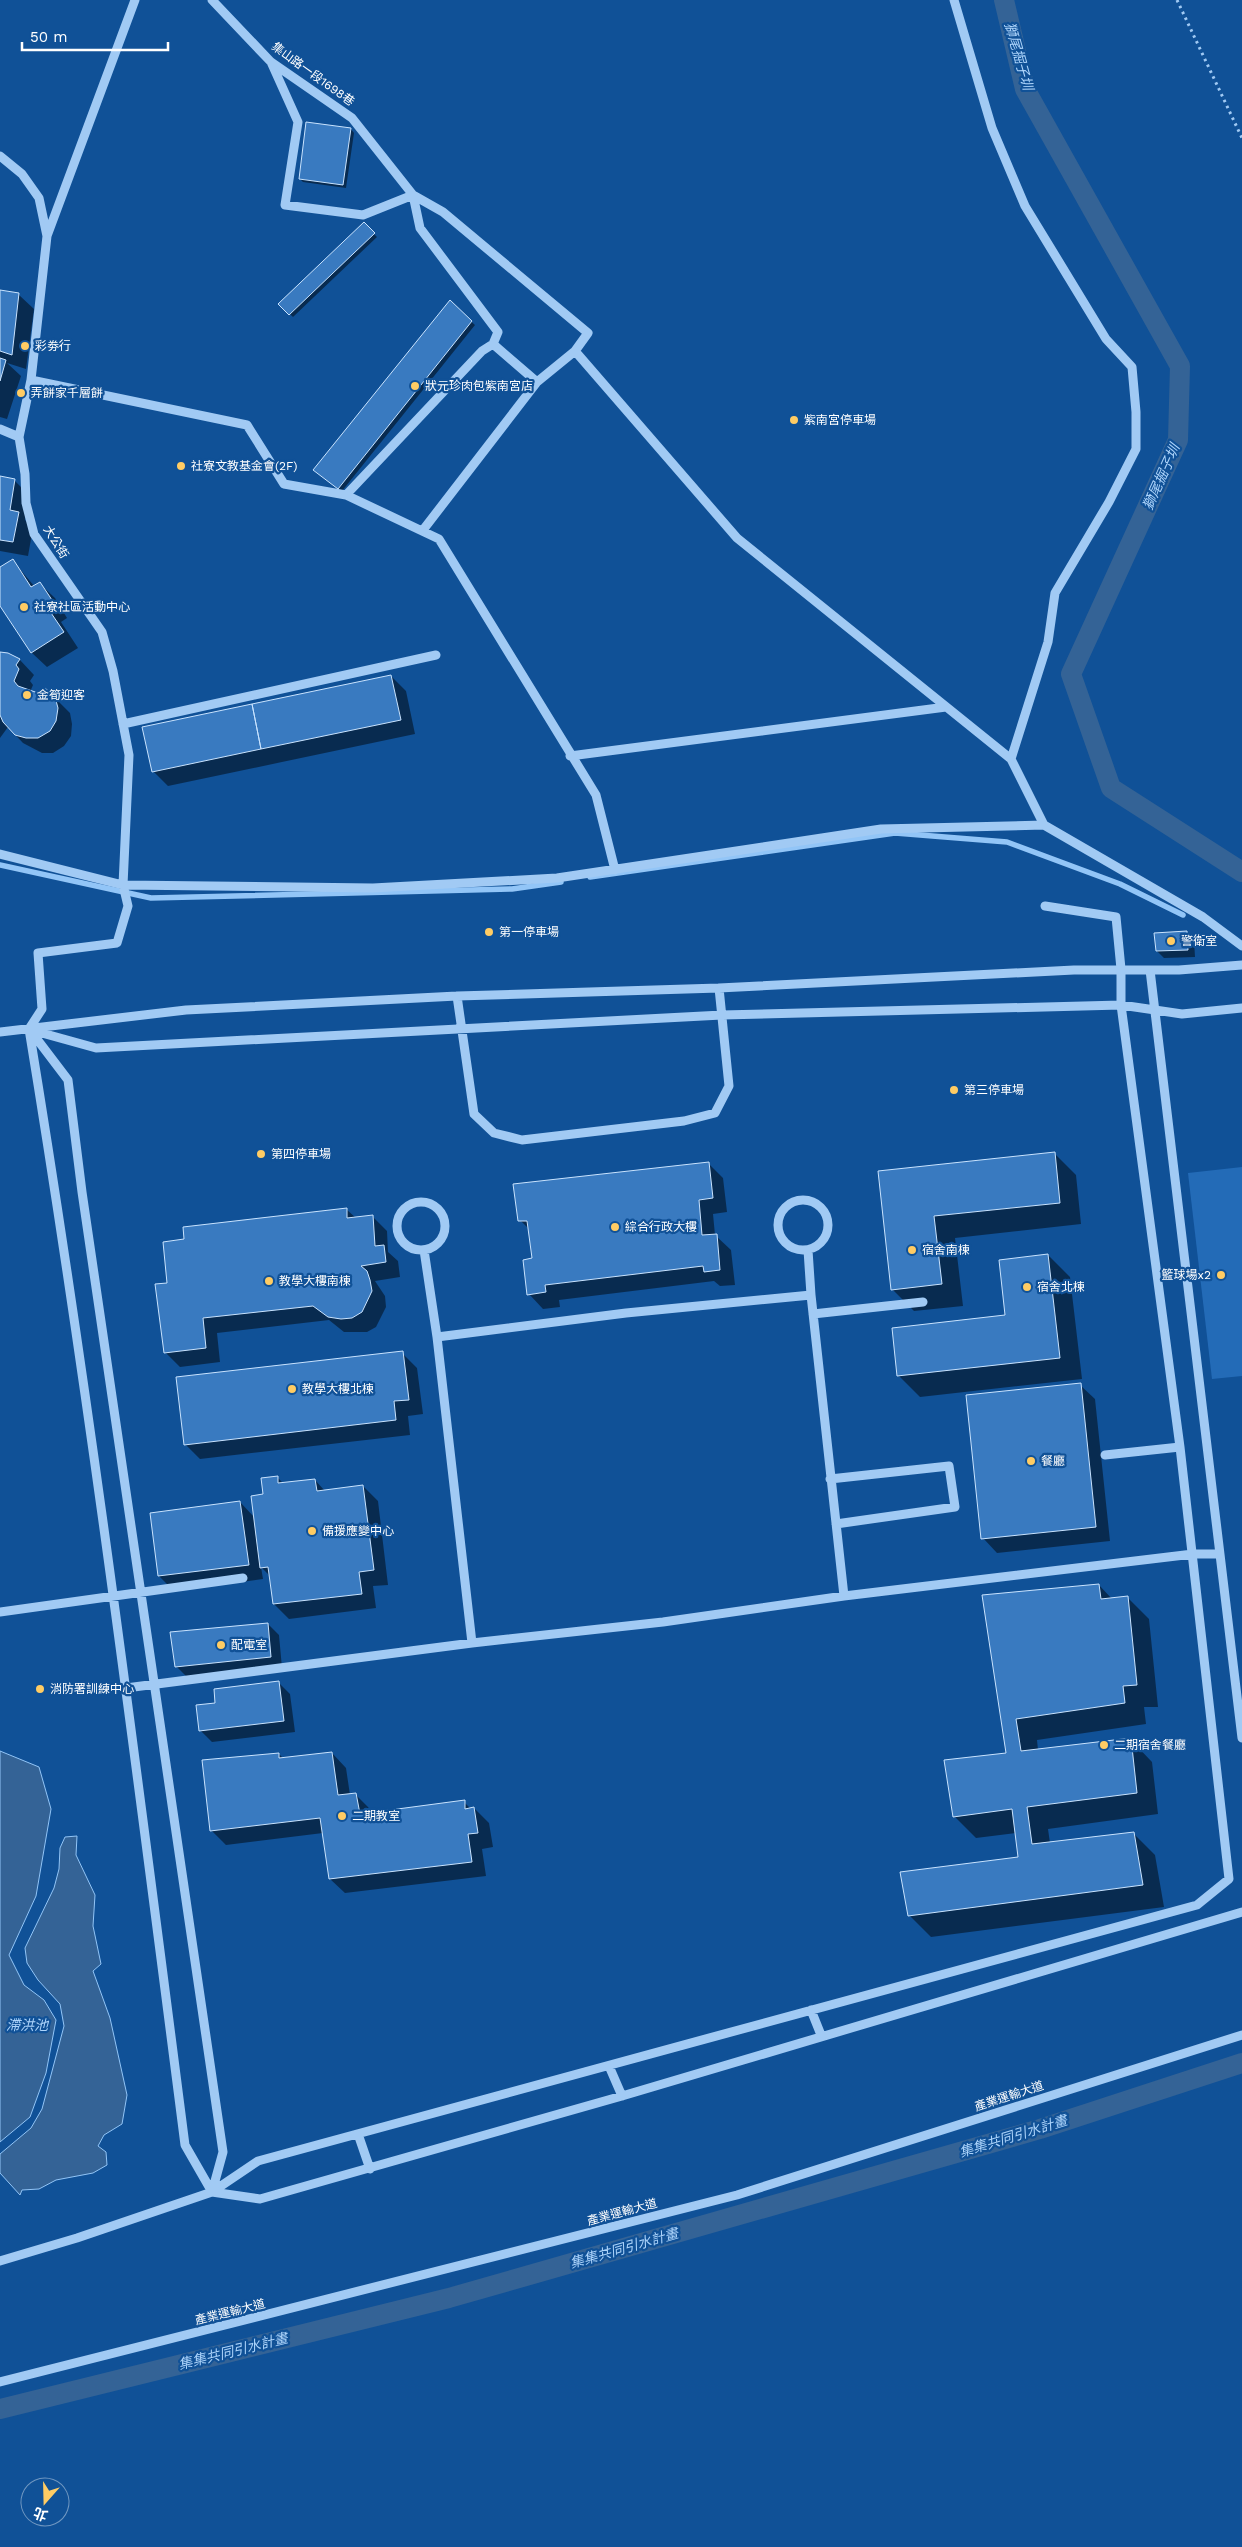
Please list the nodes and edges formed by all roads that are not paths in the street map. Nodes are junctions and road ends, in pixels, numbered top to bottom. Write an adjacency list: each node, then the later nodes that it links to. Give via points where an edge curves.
1 (135, 0): 7 (street)
2 (212, 0): 4 (street, 集山路一段1698巷)
3 (954, 0): 20 (street, via 992,128 1025,206 1106,339 1132,367 1136,412 1136,449 1055,593 1048,642)
4 (271, 62): 6 (street, 集山路一段1698巷, via 352,118); 6 (street, via 298,122 285,205 363,215)
5 (0, 156): 7 (street, 大公街, via 22,174 39,198)
6 (413, 195): 8 (street, via 420,228 498,332); 9 (street, via 443,212 588,333)
7 (47, 236): 10 (street, 大公街)
8 (493, 344): 11 (street); 14 (street, via 482,351)
9 (575, 351): 11 (street); 17 (street, via 737,538)
10 (31, 380): 13 (street, 大公街); 14 (street, via 247,425 284,484)
11 (537, 382): 15 (street)
12 (0, 429): 13 (street)
13 (19, 437): 18 (street, 大公街, via 26,503 34,534 102,632)
14 (346, 495): 15 (street)
15 (424, 530): 19 (street, via 439,539)
16 (436, 655): 18 (street)
17 (946, 707): 19 (street); 20 (street)
18 (123, 724): 24 (street, 大公街, via 129,755)
19 (570, 756): 23 (street, via 596,795)
20 (1011, 759): 21 (street)
21 (1044, 825): 23 (street, via 881,830); 26 (street, via 1203,917)
22 (0, 854): 24 (street)
23 (615, 870): 24 (street, via 557,878 373,888)
24 (123, 885): 37 (street, 大公街, via 128,906 117,943 38,953 42,1009)
25 (1045, 906): 28 (street, via 1116,917)
26 (1242, 946)
27 (1242, 965): 29 (street)
28 (1121, 969): 29 (street); 30 (street); 32 (street)
29 (1150, 970): 33 (street)
30 (719, 988): 31 (street); 35 (street)
31 (456, 996): 36 (street); 37 (street, via 186,1010)
32 (1121, 1005): 33 (street); 35 (street); 45 (street)
33 (1155, 1008): 34 (street, via 1182,1014); 50 (street)
34 (1242, 1008)
35 (722, 1015): 36 (street); 36 (street, via 729,1086 715,1113 684,1122 522,1140 494,1133 474,1114)
36 (461, 1028): 37 (street, via 96,1048)
37 (29, 1029): 38 (street); 52 (street, via 68,1080); 53 (street, via 58,1204)
38 (0, 1032)
39 (424, 1250): 39 (street, via 438,1244 445,1229 441,1212 428,1202 410,1203 398,1215 396,1232 406,1246); 44 (street)
40 (808, 1250): 40 (street, via 822,1243 829,1227 824,1209 809,1200 791,1201 778,1214 777,1232 788,1246); 41 (street)
41 (811, 1295): 43 (street); 44 (street, via 626,1313)
42 (924, 1302): 43 (street)
43 (813, 1314): 47 (street)
44 (437, 1337): 56 (street)
45 (1180, 1447): 46 (street); 49 (street)
46 (1105, 1455)
47 (830, 1479): 48 (street); 48 (street, via 949,1466 954,1507)
48 (836, 1524): 54 (street)
49 (1193, 1554): 50 (street); 54 (street); 61 (street, via 1229,1879 1197,1905)
50 (1219, 1554): 59 (street)
51 (243, 1578): 52 (street)
52 (142, 1592): 53 (street); 57 (street)
53 (114, 1596): 55 (street); 58 (street)
54 (844, 1596): 56 (street, via 663,1622)
55 (0, 1612)
56 (472, 1643): 57 (street)
57 (155, 1684): 58 (street); 68 (street, via 223,2152)
58 (126, 1688): 68 (street, via 185,2145)
59 (1242, 1738)
60 (1242, 1912): 63 (street)
61 (811, 2010): 63 (street); 64 (street)
62 (1242, 2035): 70 (street, 產業運輸大道, via 737,2195)
63 (821, 2036): 65 (street)
64 (609, 2066): 65 (street); 66 (street)
65 (622, 2096): 67 (street)
66 (358, 2134): 67 (street); 68 (street, via 258,2162)
67 (370, 2169): 68 (street, via 260,2199)
68 (212, 2192): 69 (street)
69 (0, 2261)
70 (0, 2382)

